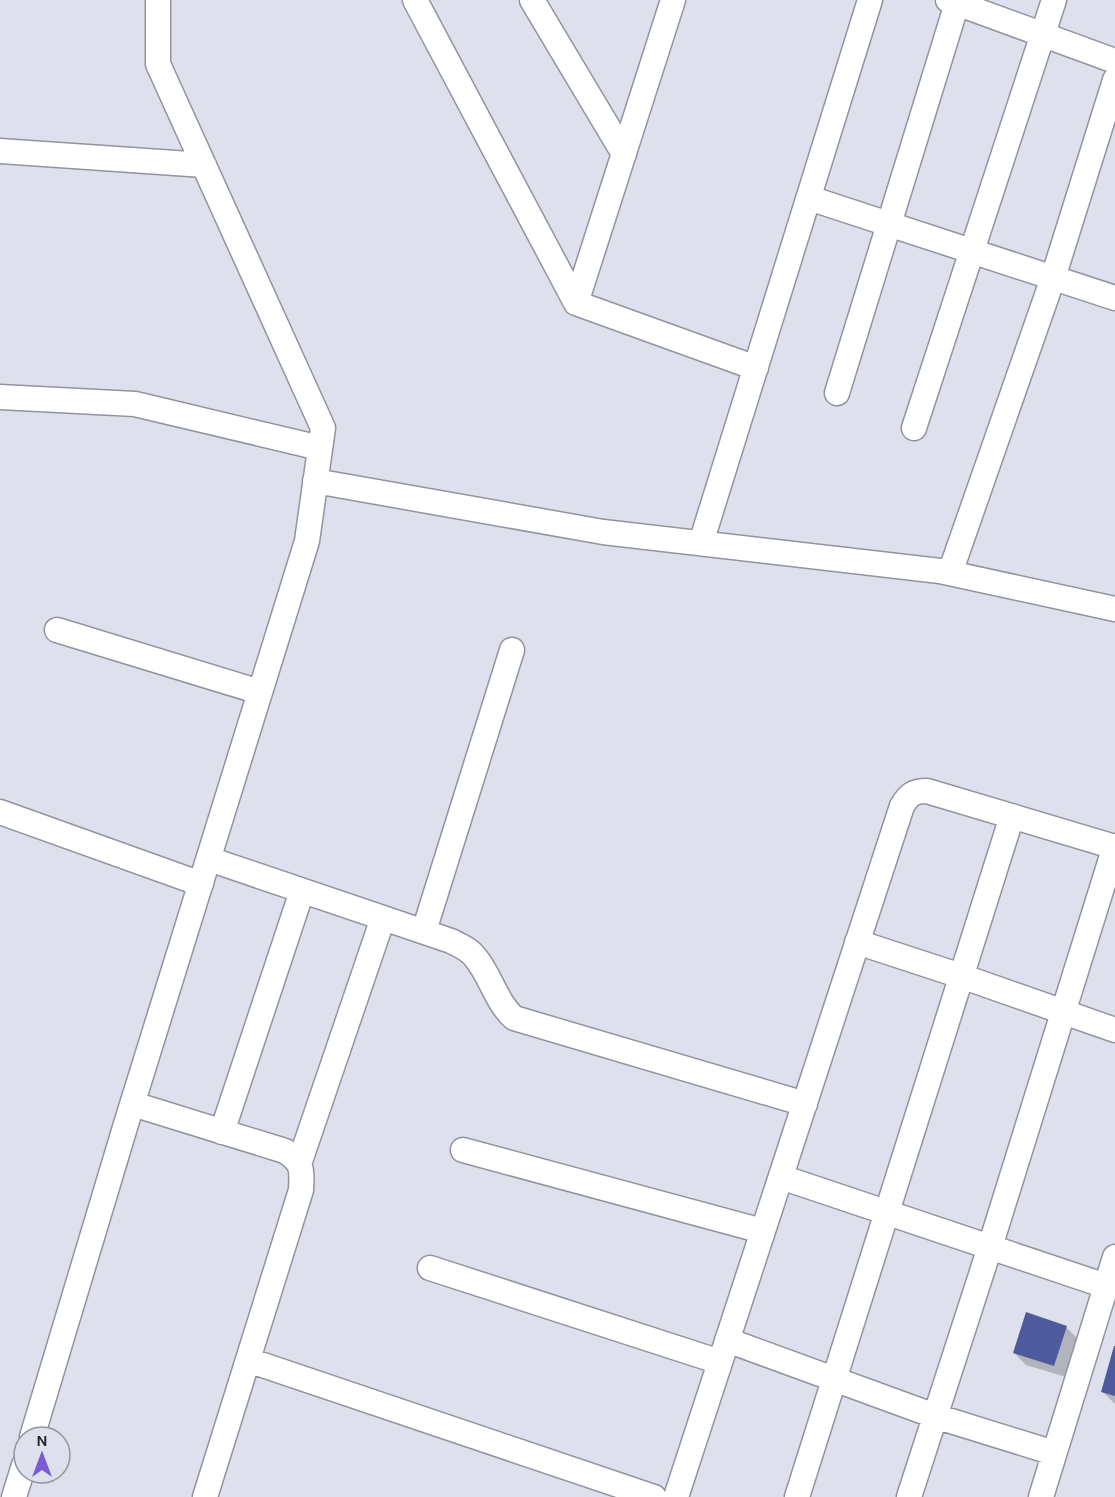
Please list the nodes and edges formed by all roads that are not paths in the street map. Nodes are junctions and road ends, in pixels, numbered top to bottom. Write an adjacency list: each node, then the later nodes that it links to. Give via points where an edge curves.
1 (158, 0): 13 (street, via 158,64)
2 (415, 0): 19 (street)
3 (532, 0): 12 (street)
4 (673, 0): 12 (street)
5 (870, 0): 14 (street)
6 (1054, 0): 8 (street)
7 (954, 1): 8 (street); 15 (street)
8 (1043, 35): 9 (street); 16 (street)
9 (1115, 61)
10 (1115, 80): 17 (street)
11 (0, 152): 13 (street)
12 (624, 154): 19 (street)
13 (204, 165): 24 (street, via 323,428)
14 (809, 198): 15 (street); 20 (street)
15 (889, 225): 16 (street); 21 (street)
16 (973, 252): 17 (street); 23 (street)
17 (1053, 279): 18 (street); 27 (street)
18 (1115, 298)
19 (576, 303): 20 (street)
20 (756, 368): 26 (street)
21 (837, 393)
22 (0, 397): 24 (street, via 135,404)
23 (914, 428)
24 (320, 448): 25 (street)
25 (315, 481): 26 (street, via 603,532); 31 (street, via 307,541)
26 (701, 543): 27 (street)
27 (950, 573): 28 (street)
28 (1115, 609)
29 (57, 630): 31 (street)
30 (512, 650): 39 (street)
31 (260, 692): 35 (street)
32 (0, 812): 36 (street)
33 (1012, 816): 34 (street); 40 (street, via 927,791 908,796); 41 (street)
34 (1115, 847): 42 (street)
35 (209, 859): 36 (street); 37 (street)
36 (201, 884): 44 (street)
37 (302, 891): 38 (street); 46 (street)
38 (384, 918): 39 (street); 48 (street)
39 (424, 931): 45 (street, via 451,940 475,956 504,1009 514,1018)
40 (857, 942): 41 (street); 45 (street)
41 (961, 976): 42 (street); 50 (street)
42 (1063, 1013): 43 (street); 52 (street)
43 (1115, 1030)
44 (133, 1104): 46 (street); 59 (street)
45 (805, 1104): 49 (street)
46 (222, 1132): 48 (street, via 285,1151)
47 (462, 1150): 51 (street)
48 (299, 1164): 56 (street, via 301,1190)
49 (781, 1177): 50 (street); 51 (street)
50 (885, 1212): 52 (street); 57 (street)
51 (762, 1231): 55 (street)
52 (990, 1247): 54 (street); 58 (street)
53 (430, 1268): 55 (street)
54 (1111, 1274): 60 (street)
55 (724, 1351): 57 (street); 63 (street)
56 (248, 1360): 61 (street); 62 (street)
57 (833, 1380): 58 (street); 64 (street)
58 (935, 1416): 60 (street); 65 (street)
59 (36, 1425)
60 (1054, 1453): 66 (street)
61 (205, 1497)
62 (654, 1497)
63 (676, 1497)
64 (797, 1497)
65 (909, 1497)
66 (1041, 1497)

